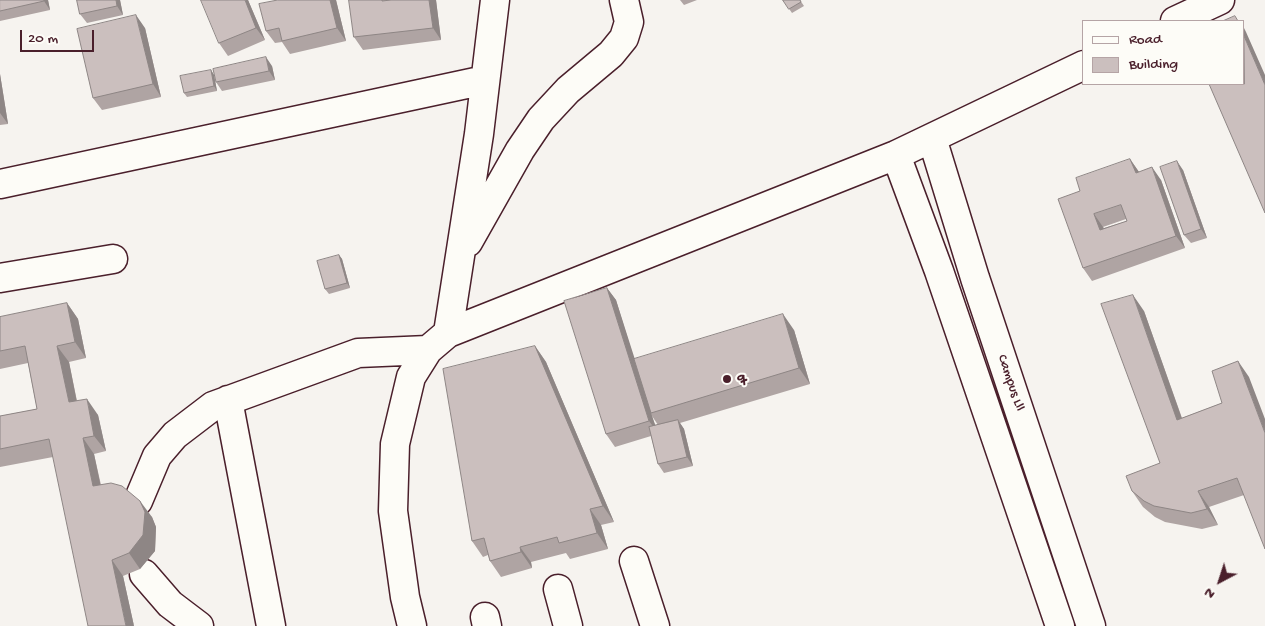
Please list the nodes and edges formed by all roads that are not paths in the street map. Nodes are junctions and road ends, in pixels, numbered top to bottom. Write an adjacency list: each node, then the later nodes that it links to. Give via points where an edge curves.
1 (495, 0): 6 (street)
2 (624, 0): 10 (street, via 629,22 624,38 541,119)
3 (1220, 0): 4 (street)
4 (1177, 20)
5 (1082, 66): 7 (street)
6 (485, 80): 9 (street); 10 (street)
7 (932, 138): 8 (street); 25 (street, Campus Lll, via 975,278)
8 (896, 155): 13 (street); 24 (street, via 943,280)
9 (0, 184)
10 (460, 257): 13 (street)
11 (113, 259): 12 (street)
12 (0, 278)
13 (438, 342): 14 (street, via 358,353); 21 (street, via 411,377 395,444 393,511)
14 (228, 400): 15 (street, via 213,406 175,435 158,456); 20 (street)
15 (138, 501)
16 (634, 561): 23 (street)
17 (144, 574): 19 (street, via 170,604)
18 (558, 589): 22 (street)
19 (199, 626)
20 (271, 626)
21 (412, 626)
22 (568, 626)
23 (655, 626)
24 (1060, 626)
25 (1092, 626)

